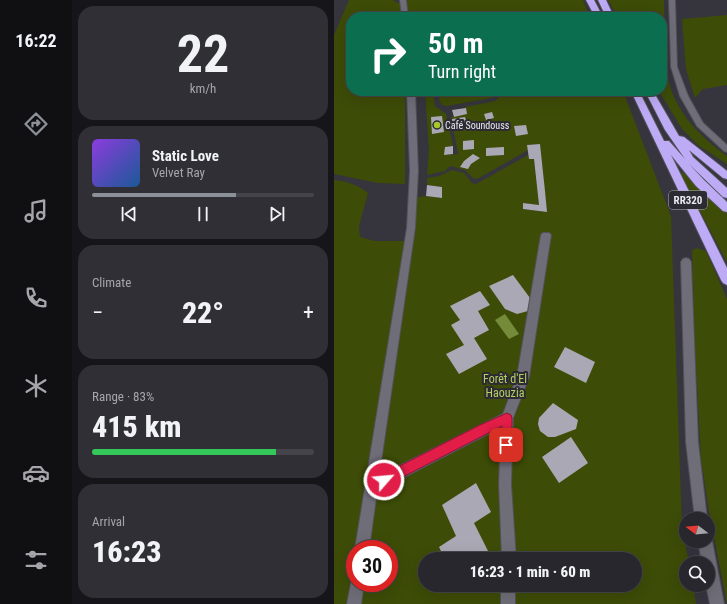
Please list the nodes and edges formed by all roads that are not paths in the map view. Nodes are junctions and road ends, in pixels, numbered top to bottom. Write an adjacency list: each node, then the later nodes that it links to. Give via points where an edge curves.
1 (403, 0): 5 (street)
2 (590, 0): 6 (highway)
3 (602, 0): 7 (highway)
4 (672, 0): 13 (street, via 674,67 684,96 700,124)
5 (404, 12)
6 (596, 12)
7 (608, 12)
8 (411, 96): 21 (street, via 414,171 411,228)
9 (638, 96): 11 (highway, RR320)
10 (651, 96): 12 (highway, RR320)
11 (650, 121): 16 (highway, via 686,168); 19 (highway, RR320)
12 (670, 130): 14 (highway); 15 (highway, RR320, via 690,159)
13 (727, 149)
14 (727, 176)
15 (727, 194)
16 (727, 208)
17 (546, 235): 20 (street, via 523,377)
18 (686, 262): 22 (street, via 692,442)
19 (727, 280)
20 (507, 418): 21 (street); 25 (street, via 505,484)
21 (371, 487): 23 (street)
22 (699, 512)
23 (363, 540)
24 (706, 548): 30 (street)
25 (509, 552)
26 (356, 592): 28 (street)
27 (508, 592): 29 (street)
28 (354, 604)
29 (508, 604)
30 (717, 604)

